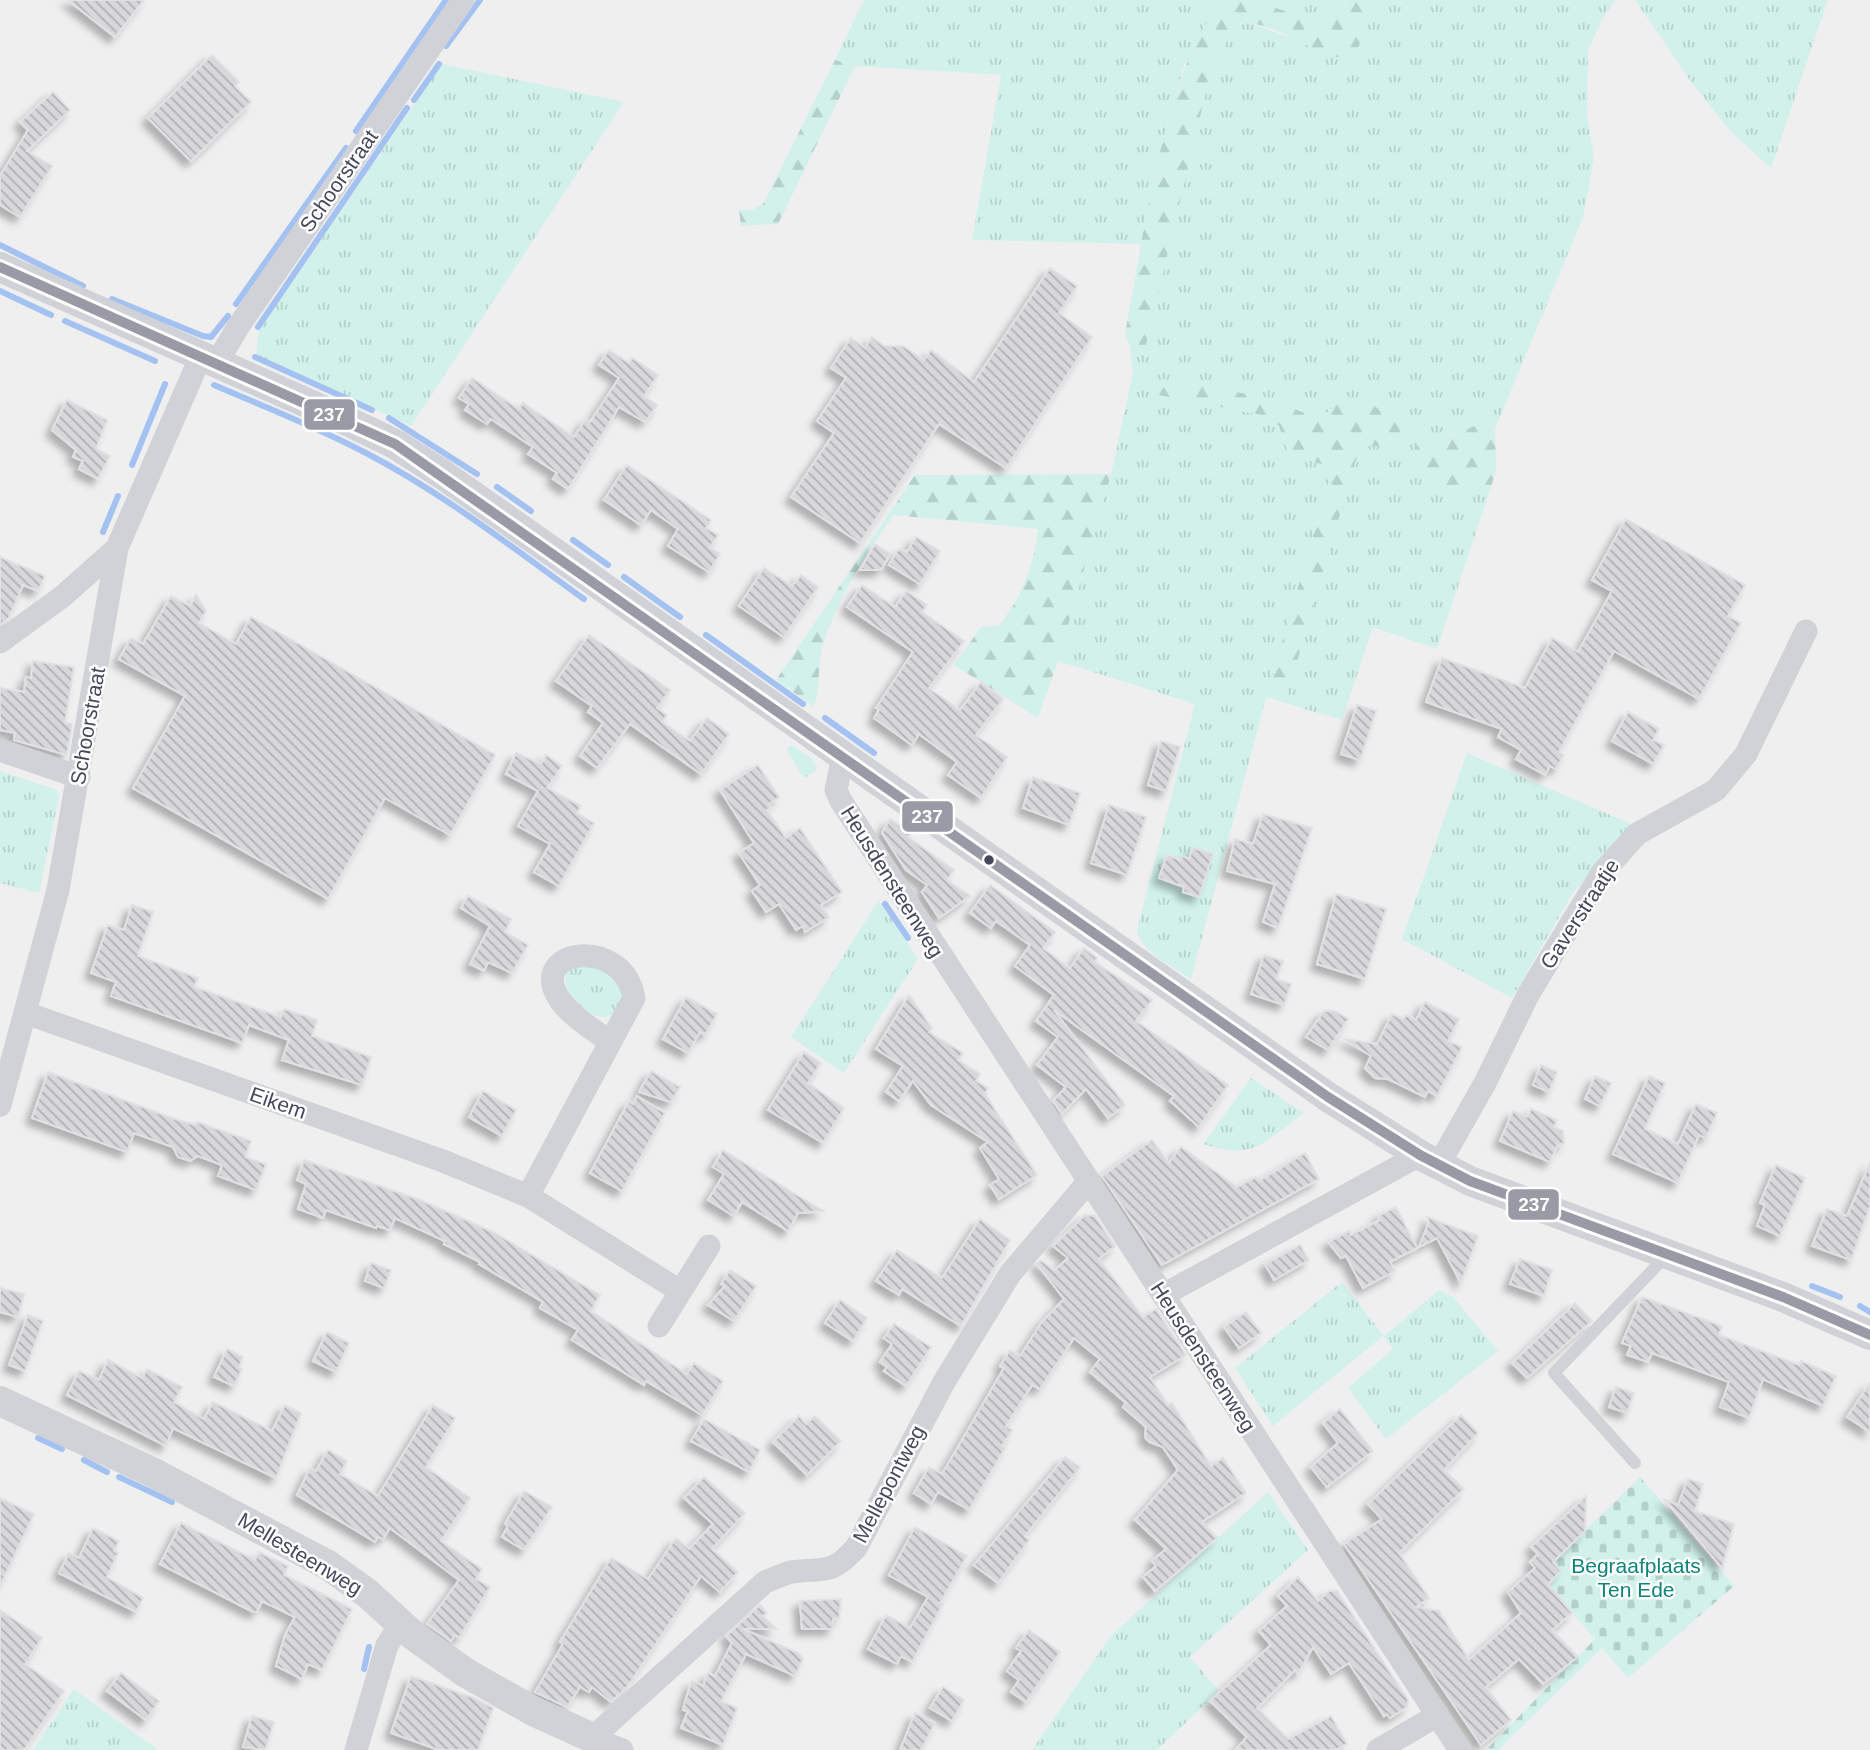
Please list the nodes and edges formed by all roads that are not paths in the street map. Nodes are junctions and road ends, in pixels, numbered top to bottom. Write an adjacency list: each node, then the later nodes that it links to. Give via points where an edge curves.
1 (463, 0): 3 (street, Schoorstraat, via 238,327)
2 (0, 267): 3 (street)
3 (208, 361): 4 (street, Schoorstraat); 8 (street, via 395,444)
4 (117, 548): 6 (street, via 63,596); 9 (street, Schoorstraat)
5 (1806, 631): 13 (street, Gaverstraatje, via 1746,754 1716,790 1637,834 1602,873 1529,993 1485,1083)
6 (0, 642)
7 (0, 750): 9 (street)
8 (843, 756): 13 (street, via 1328,1097); 14 (street, Heusdensteenweg, via 836,790 841,801)
9 (79, 777): 10 (street, Schoorstraat, via 58,890)
10 (26, 1013): 12 (street, Schoorstraat); 15 (street, Eikem, via 443,1161)
11 (610, 1042): 15 (street)
12 (0, 1105)
13 (1429, 1161): 17 (street); 19 (street)
14 (1088, 1182): 19 (street, Heusdensteenweg); 26 (street, Mellepontweg, via 1010,1274 944,1381 856,1548 824,1572 790,1572 765,1582 602,1729)
15 (528, 1196): 18 (street, Eikem)
16 (709, 1246): 18 (street)
17 (1667, 1255): 21 (street); 23 (lane, via 1554,1373)
18 (680, 1291): 20 (street)
19 (1163, 1295): 25 (street, Heusdensteenweg)
20 (659, 1326)
21 (1870, 1335)
22 (0, 1401): 24 (street, Mellesteenweg, via 279,1537 367,1592)
23 (1635, 1463)
24 (401, 1624): 26 (street, Mellesteenweg, via 466,1672 533,1711); 27 (street, via 387,1645)
25 (1438, 1715): 28 (street); 29 (street, Heusdensteenweg)
26 (610, 1745)
27 (356, 1750)
28 (1378, 1750)
29 (1460, 1750)

